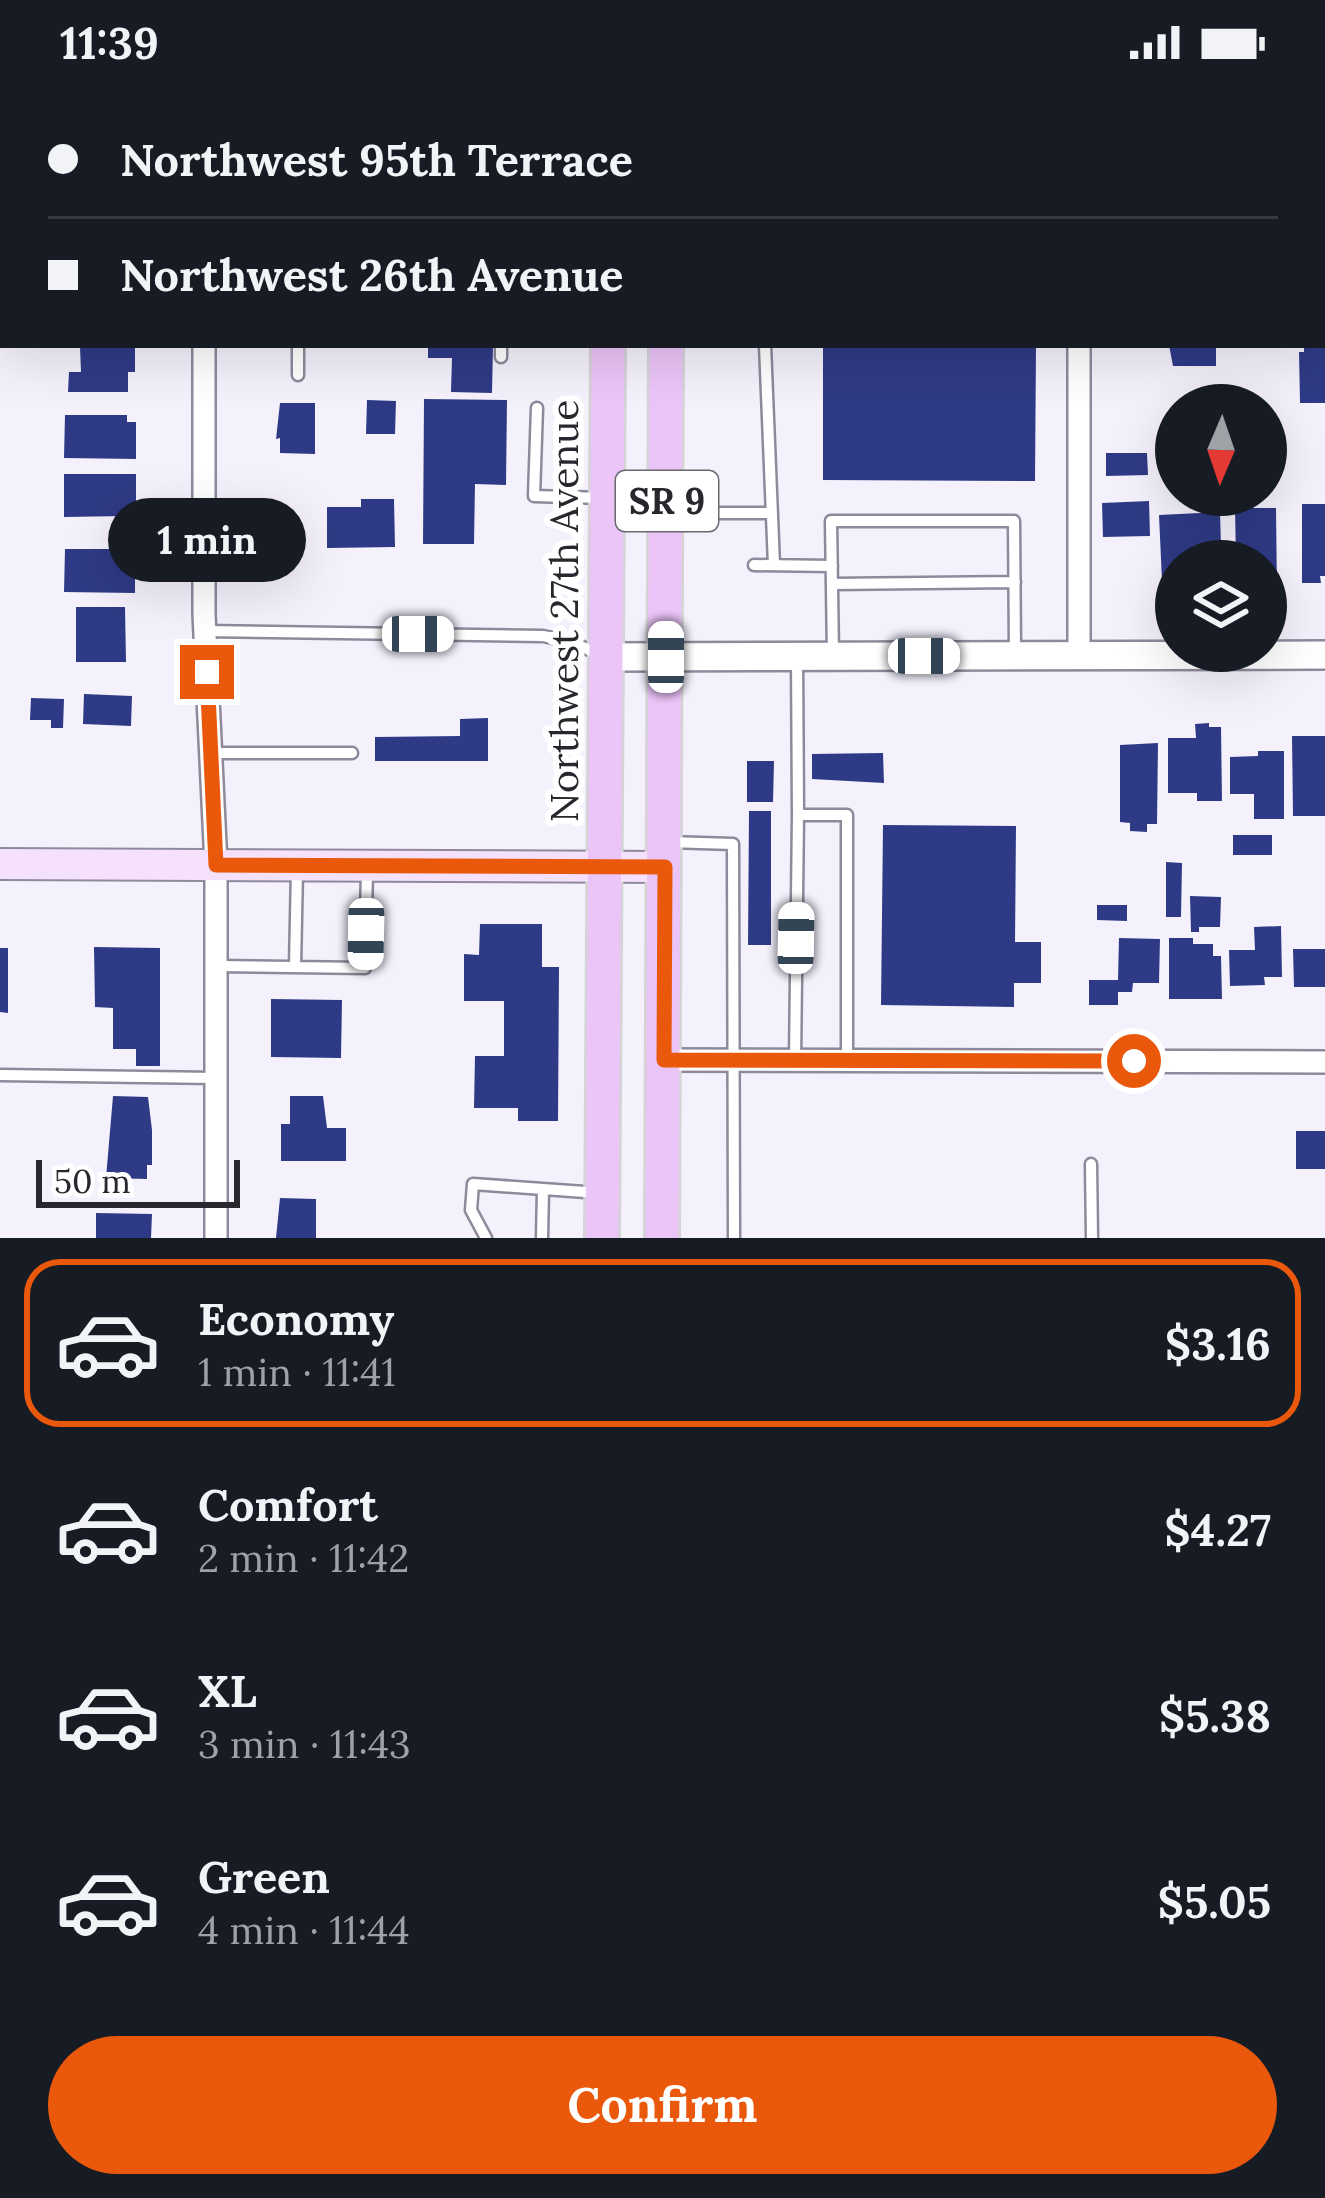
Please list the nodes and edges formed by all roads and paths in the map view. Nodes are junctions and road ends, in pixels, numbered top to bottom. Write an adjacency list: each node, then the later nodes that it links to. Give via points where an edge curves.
1 (204, 348): 17 (street)
2 (298, 348): 7 (lane)
3 (608, 348): 9 (main road, Northwest 27th Avenue / SR 9)
4 (666, 348): 10 (main road, SR 9)
5 (765, 348): 11 (lane)
6 (1079, 348): 21 (street)
7 (298, 375)
8 (537, 408): 9 (lane, via 534,496)
9 (606, 497): 23 (main road, Northwest 27th Avenue / SR 9)
10 (667, 513): 11 (lane); 24 (main road, SR 9)
11 (772, 513): 12 (lane)
12 (773, 565): 13 (lane); 14 (lane)
13 (754, 566)
14 (832, 566): 15 (lane, via 831,521 1014,521); 16 (lane)
15 (1015, 582): 16 (lane); 20 (lane)
16 (832, 584): 19 (lane)
17 (205, 631): 23 (lane, via 543,636); 25 (street)
18 (797, 656): 19 (street); 24 (street); 27 (lane)
19 (833, 656): 20 (street)
20 (1016, 656): 21 (street)
21 (1079, 656): 22 (street)
22 (1325, 656)
23 (605, 657): 24 (street); 33 (main road, Northwest 27th Avenue / SR 9)
24 (666, 657): 28 (main road, SR 9)
25 (211, 753): 26 (lane); 30 (street)
26 (352, 753)
27 (798, 815): 38 (lane); 39 (lane, via 847,815)
28 (665, 854): 33 (main road); 36 (main road, SR 9); 37 (lane, via 733,844)
29 (0, 864): 30 (main road)
30 (216, 865): 31 (main road); 34 (street)
31 (297, 866): 32 (main road); 35 (lane)
32 (367, 867): 33 (main road); 35 (lane, via 365,968)
33 (604, 868): 45 (main road, Northwest 27th Avenue / SR 9)
34 (216, 966): 35 (lane); 42 (street)
35 (295, 967)
36 (664, 1060): 37 (street); 50 (main road, SR 9)
37 (735, 1060): 38 (street); 51 (lane)
38 (795, 1060): 39 (street)
39 (847, 1060): 40 (street)
40 (1325, 1062)
41 (0, 1075): 42 (lane)
42 (216, 1078): 46 (street)
43 (1091, 1164): 52 (lane)
44 (543, 1190): 45 (lane); 47 (lane, via 473,1184 471,1210); 48 (lane)
45 (602, 1193): 49 (main road, Northwest 27th Avenue / SR 9)
46 (216, 1238)
47 (486, 1238)
48 (542, 1238)
49 (602, 1238)
50 (662, 1238)
51 (734, 1238)
52 (1092, 1238)

